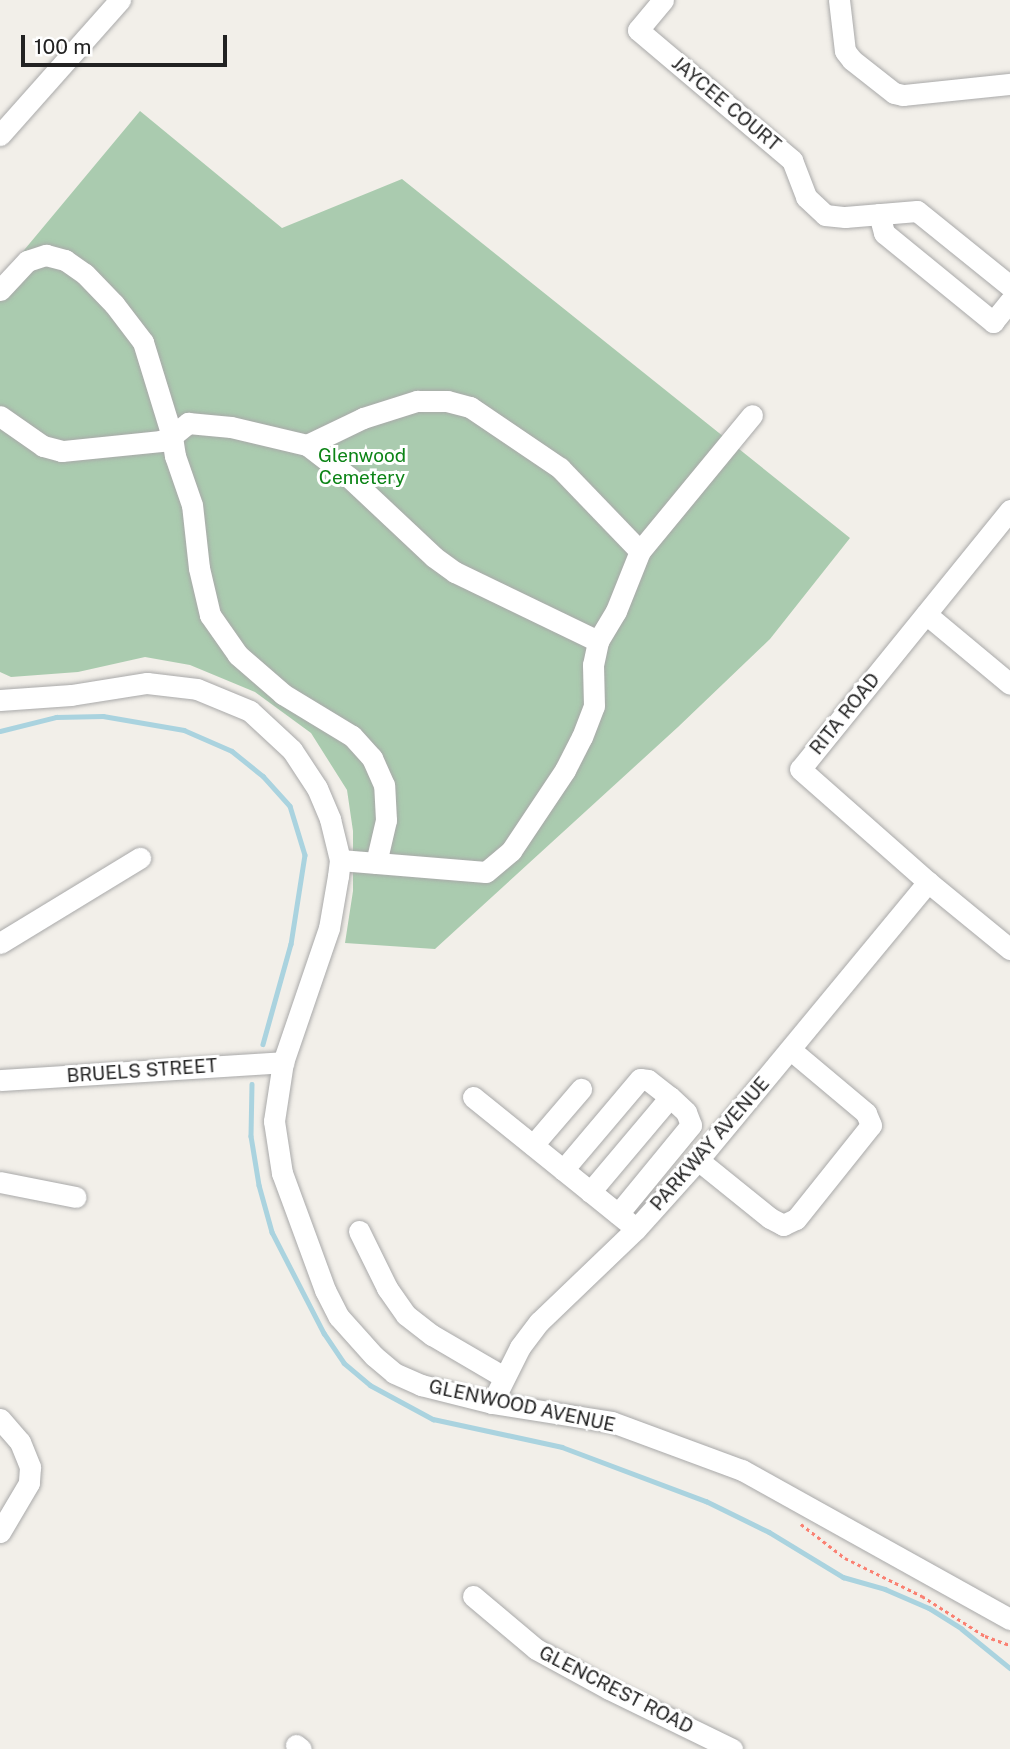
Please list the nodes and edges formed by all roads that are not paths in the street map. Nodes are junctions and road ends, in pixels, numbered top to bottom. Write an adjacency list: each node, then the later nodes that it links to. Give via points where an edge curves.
1 (120, 0): 5 (street)
2 (663, 0): 6 (street, JAYCEE COURT, via 638,30 792,160 806,197 825,215)
3 (839, 0): 4 (street, via 845,51 894,93)
4 (1010, 84)
5 (0, 135)
6 (880, 214): 7 (street, JAYCEE COURT, via 917,211); 9 (street, via 884,233 993,322)
7 (1010, 286)
8 (0, 290): 12 (street, via 27,261 46,255 65,260 85,274 144,342)
9 (1010, 301)
10 (752, 415): 15 (street)
11 (0, 416): 12 (street, via 43,446 62,451)
12 (172, 436): 13 (street, via 188,423 231,427); 22 (street, via 192,505 210,615 238,655 283,694 352,736 372,758 384,785 386,820)
13 (307, 445): 15 (street, via 363,418 418,401 470,407 561,468); 17 (street, via 455,572)
14 (1010, 510): 16 (street, RITA ROAD)
15 (639, 551): 17 (street, via 616,611)
16 (926, 614): 18 (street); 23 (street, RITA ROAD, via 800,769)
17 (598, 641): 22 (street, via 593,665 594,706 582,737 500,862 486,872)
18 (1010, 684)
19 (0, 700): 21 (street, GLENWOOD AVENUE, via 147,683 197,689 250,711 292,750 317,788)
20 (140, 858): 24 (street)
21 (340, 860): 22 (street); 27 (street, GLENWOOD AVENUE, via 329,928)
22 (376, 863)
23 (928, 882): 25 (street, RITA ROAD); 26 (street, PARKWAY AVENUE)
24 (0, 943)
25 (1010, 949)
26 (791, 1050): 33 (street, PARKWAY AVENUE); 33 (street, via 866,1114 872,1125 796,1219 783,1225 770,1218)
27 (284, 1062): 28 (street, BRUELS STREET); 42 (street, GLENWOOD AVENUE, via 274,1121 282,1172 339,1317 394,1373 421,1385)
28 (0, 1080)
29 (581, 1089): 32 (street)
30 (473, 1097): 32 (street)
31 (670, 1097): 34 (street, via 640,1079); 36 (street); 38 (street, via 686,1112 691,1125)
32 (533, 1145): 34 (street)
33 (698, 1160): 39 (street, PARKWAY AVENUE)
34 (563, 1170): 36 (street)
35 (0, 1182): 37 (street)
36 (590, 1192): 38 (street)
37 (76, 1197)
38 (618, 1214): 39 (street)
39 (636, 1229): 41 (street, PARKWAY AVENUE, via 539,1322)
40 (359, 1231): 41 (street, via 406,1315)
41 (504, 1377): 42 (street, PARKWAY AVENUE)
42 (492, 1403): 46 (street, GLENWOOD AVENUE, via 612,1422 742,1470)
43 (0, 1419): 44 (street, via 20,1442 30,1467 29,1483)
44 (0, 1532)
45 (473, 1595): 47 (street, GLENCREST ROAD, via 536,1649)
46 (1010, 1619)
47 (732, 1749)

